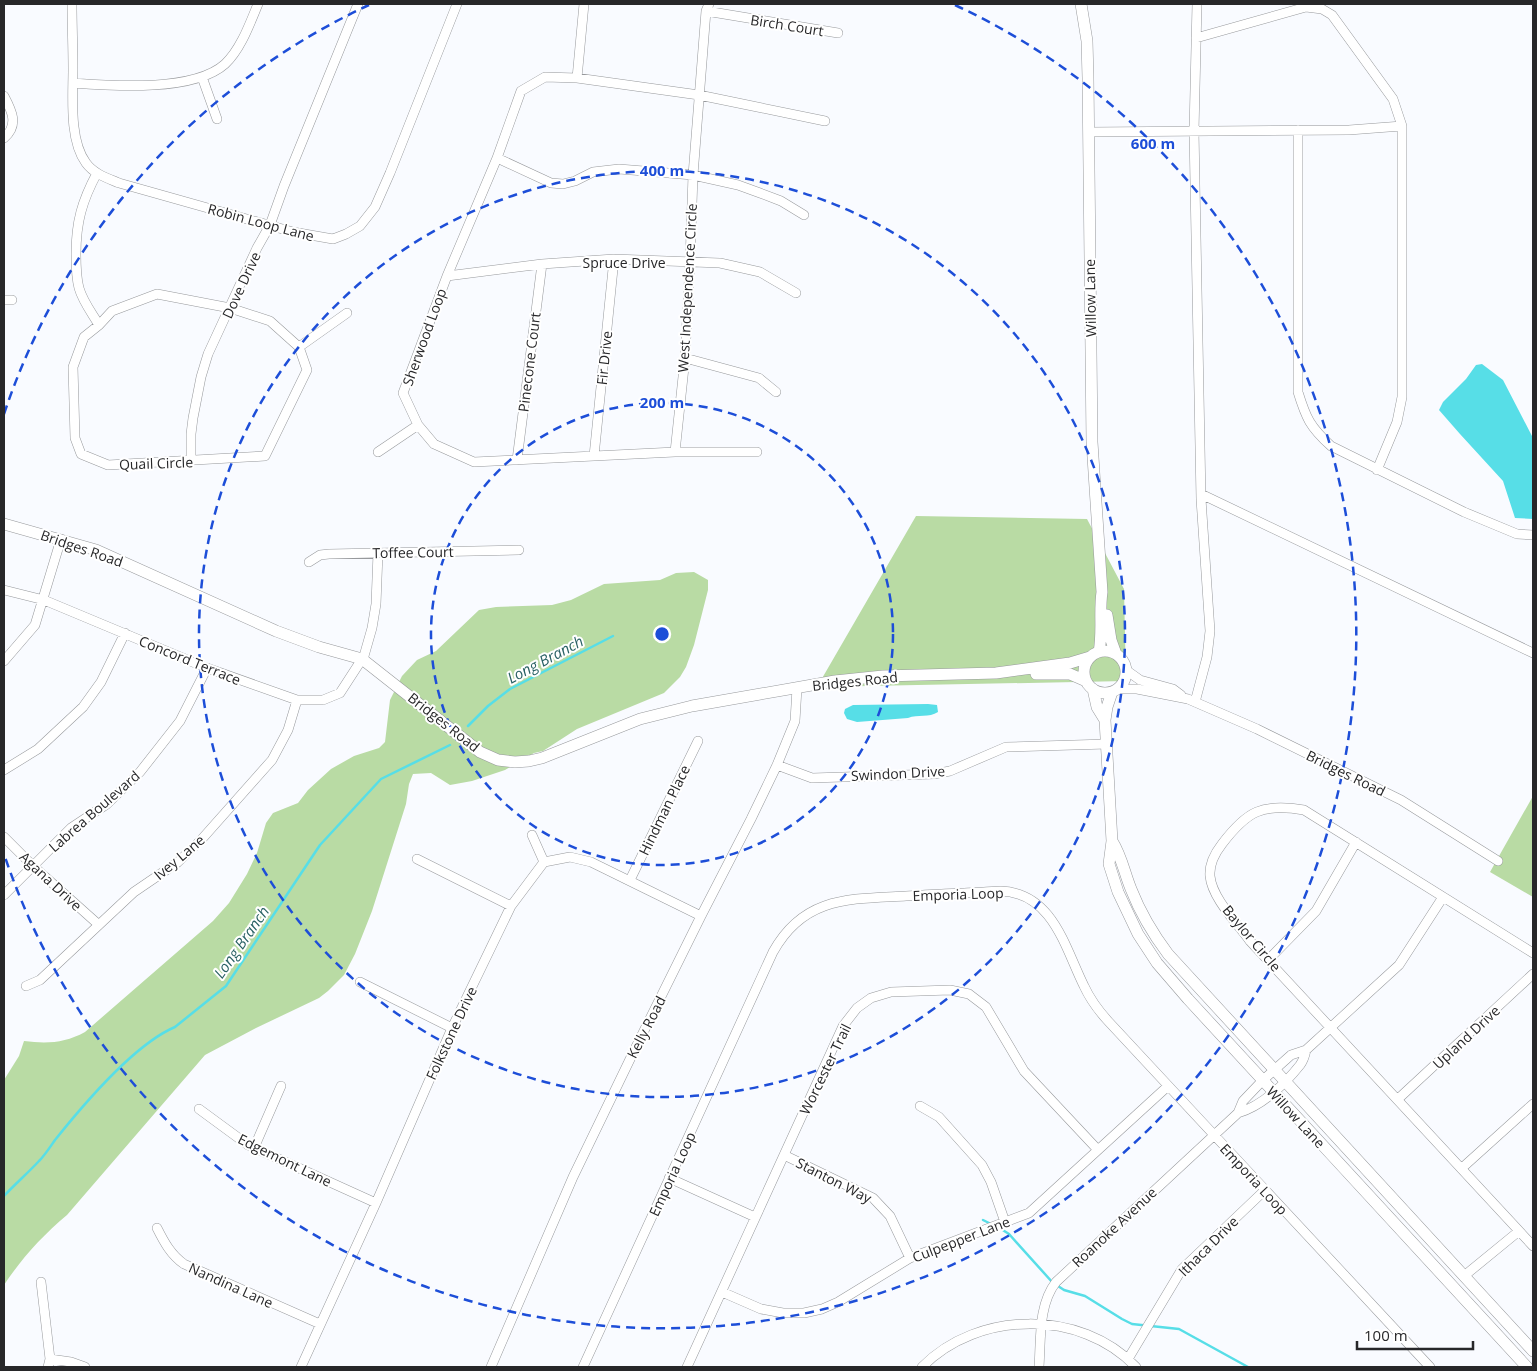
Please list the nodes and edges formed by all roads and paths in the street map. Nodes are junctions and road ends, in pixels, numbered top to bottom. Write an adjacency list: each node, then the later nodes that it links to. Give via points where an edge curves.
1 (72, 4): 13 (street, Robin Loop Lane)
2 (258, 4): 11 (street, via 227,62)
3 (358, 4): 27 (street, Dove Drive)
4 (457, 4): 27 (street, Robin Loop Lane, via 390,173 375,207 360,226 333,239)
5 (584, 4): 12 (street)
6 (1081, 4): 21 (street, Willow Lane, via 1087,41)
7 (1197, 4): 10 (street)
8 (708, 8): 9 (street, Birch Court); 14 (street, West Independence Circle)
9 (838, 33)
10 (1196, 38): 18 (street, via 1306,7 1322,9 1332,15 1393,99); 20 (street)
11 (202, 77): 13 (street, via 170,84); 16 (street)
12 (577, 78): 14 (street, Sherwood Loop); 23 (street, Sherwood Loop, via 545,77 521,91)
13 (73, 84): 24 (street, Robin Loop Lane, via 76,142 87,164)
14 (699, 95): 17 (street, Sherwood Loop); 25 (street, West Independence Circle)
15 (4, 96): 22 (street, via 13,118 10,132)
16 (217, 119)
17 (825, 121)
18 (1402, 126): 19 (street); 46 (street, via 1402,398 1397,422)
19 (1298, 130): 20 (street); 46 (street, via 1298,392 1305,416 1315,432 1331,446)
20 (1194, 131): 21 (street); 47 (street)
21 (1089, 132): 55 (street, Willow Lane, via 1092,442)
22 (4, 138)
23 (497, 158): 25 (street, via 551,183 563,184 593,172 619,169); 31 (street, Sherwood Loop)
24 (97, 173): 27 (street, Robin Loop Lane); 35 (street, via 77,221 76,267 79,288)
25 (693, 175): 26 (street, via 738,185 781,201); 29 (street, West Independence Circle)
26 (804, 214)
27 (270, 225): 33 (street, Dove Drive)
28 (614, 260): 29 (street, Spruce Drive); 30 (street, Spruce Drive); 43 (street, Fir Drive)
29 (690, 262): 32 (street, Spruce Drive, via 720,263 760,272); 37 (street, West Independence Circle)
30 (542, 264): 31 (street, Spruce Drive); 44 (street, Pinecone Court)
31 (446, 276): 39 (street, Sherwood Loop, via 403,394)
32 (796, 293)
33 (230, 308): 35 (street, Quail Circle, via 157,294 112,311); 36 (street, Quail Circle, via 270,321); 45 (street, Dove Drive, via 201,377 191,434)
34 (347, 313): 36 (street)
35 (99, 325): 45 (street, Quail Circle, via 84,337 73,367 75,438 81,454 108,465)
36 (300, 347): 45 (street, Quail Circle, via 306,370 265,456)
37 (685, 358): 38 (street, via 759,378); 41 (street, West Independence Circle)
38 (776, 392)
39 (418, 425): 40 (street); 44 (street, Sherwood Loop, via 434,444 474,462)
40 (378, 452)
41 (675, 452): 42 (street, Sherwood Loop); 43 (street, Sherwood Loop)
42 (756, 452)
43 (594, 456): 44 (street, Sherwood Loop)
44 (517, 460)
45 (191, 462)
46 (1376, 470): 49 (street, via 1464,512 1518,534)
47 (1201, 494): 58 (street); 70 (street, via 1210,631 1207,657)
48 (4, 524): 50 (street, Bridges Road)
49 (1533, 535)
50 (61, 539): 56 (street); 61 (street, Bridges Road, via 110,556 276,630)
51 (519, 550): 52 (street, Toffee Court)
52 (378, 553): 53 (street, Toffee Court, via 320,555); 61 (street, Concord Terrace, via 376,604)
53 (309, 562)
54 (4, 590): 56 (street, Concord Terrace)
55 (1102, 592): 59 (street, Willow Lane); 60 (street, Willow Lane, via 1102,638)
56 (44, 600): 57 (street, Concord Terrace); 62 (street, via 35,625)
57 (125, 633): 63 (street, Concord Terrace); 75 (street, via 101,682 82,707 38,750)
58 (1533, 653)
59 (1116, 654): 60 (street, via 1106,651); 64 (street)
60 (1094, 655): 65 (street, Bridges Road, via 1070,663); 66 (street, via 1084,667)
61 (362, 659): 67 (street, Bridges Road, via 480,752 498,760 515,762 542,758 612,729 665,712); 69 (street, Concord Terrace, via 340,692 323,700)
62 (4, 661)
63 (206, 668): 69 (street, Concord Terrace); 83 (street, Labrea Boulevard, via 180,721 140,772 107,804 71,828)
64 (1126, 670): 68 (street, via 1125,681); 70 (street, Bridges Road, via 1140,680 1172,689)
65 (996, 673): 66 (street, Bridges Road, via 1070,674); 67 (street, Bridges Road, via 883,676)
66 (1089, 685): 68 (street, via 1102,693); 71 (street, Willow Lane)
67 (797, 688): 74 (street, Kelly Road, via 795,721)
68 (1115, 690): 70 (street, Bridges Road, via 1137,689); 71 (street, Willow Lane)
69 (298, 700): 89 (street, Ivey Lane, via 288,730 272,760 178,862 134,892)
70 (1191, 701): 81 (street, Bridges Road, via 1257,729 1401,800)
71 (1105, 720): 73 (street, Willow Lane)
72 (698, 740): 84 (street, Hindman Place)
73 (1107, 744): 74 (street, Swindon Drive, via 1006,748 950,771 934,774 812,778); 78 (street, Willow Lane)
74 (777, 765): 88 (street, Kelly Road)
75 (4, 770)
76 (532, 836): 82 (street)
77 (4, 837): 83 (street, Agana Drive)
78 (1112, 841): 98 (street, Willow Lane, via 1121,856 1130,888 1150,928 1168,954); 99 (street, Willow Lane, via 1109,864 1138,934 1157,963)
79 (1356, 842): 86 (street, Baylor Circle); 91 (street, via 1316,911); 91 (street, Baylor Circle, via 1304,810 1288,807 1266,809 1237,824 1215,854 1210,875 1218,897)
80 (417, 859): 87 (street)
81 (1498, 861)
82 (544, 862): 84 (street, via 577,858); 87 (street, Folkstone Drive)
83 (33, 866): 85 (street, Labrea Boulevard); 89 (street, Agana Drive)
84 (630, 880): 88 (street)
85 (4, 895)
86 (1443, 897): 90 (street, Baylor Circle); 96 (street, via 1399,965)
87 (511, 906): 95 (street, Folkstone Drive)
88 (701, 916): 133 (street, Kelly Road, via 573,1177)
89 (99, 925): 94 (street, Ivey Lane, via 40,980)
90 (1533, 953)
91 (1268, 960): 96 (street, Baylor Circle)
92 (1533, 974): 104 (street, Upland Drive)
93 (360, 982): 95 (street)
94 (26, 986)
95 (452, 1028): 116 (street, Folkstone Drive)
96 (1332, 1028): 97 (street); 104 (street, Baylor Circle)
97 (1306, 1050): 98 (street, Roanoke Avenue, via 1291,1056); 100 (street, Roanoke Avenue, via 1302,1064)
98 (1274, 1070): 99 (street, Roanoke Avenue); 100 (street, Willow Lane)
99 (1263, 1080): 103 (street, Willow Lane); 108 (street, Roanoke Avenue, via 1243,1100)
100 (1284, 1082): 103 (street, Roanoke Avenue); 123 (street, Willow Lane)
101 (281, 1086): 110 (street)
102 (1168, 1086): 109 (street, Emporia Loop); 111 (street, Culpepper Lane); 114 (street, Emporia Loop, via 1094,1003 1054,922 1033,900 1002,891 844,900 824,905 808,914 778,942)
103 (1274, 1092): 108 (street, Roanoke Avenue, via 1250,1109); 140 (street, Willow Lane)
104 (1398, 1099): 113 (street, Baylor Circle)
105 (1533, 1104): 113 (street)
106 (920, 1106): 118 (street, via 939,1117 982,1165)
107 (200, 1108): 110 (street, Edgemont Lane)
108 (1238, 1113): 109 (street, Roanoke Avenue)
109 (1214, 1135): 115 (street, Emporia Loop); 127 (street, Roanoke Avenue, via 1056,1282 1048,1294)
110 (254, 1148): 116 (street, Edgemont Lane)
111 (1098, 1150): 112 (street, Worcester Trail, via 1024,1071 986,1007 969,994 950,990 891,992 872,998 857,1008 843,1026); 118 (street, Culpepper Lane, via 1029,1213)
112 (784, 1155): 117 (street, Worcester Trail); 122 (street, Stanton Way, via 873,1198 890,1216)
113 (1462, 1168): 120 (street, Baylor Circle)
114 (670, 1178): 117 (street); 134 (street, Emporia Loop)
115 (1265, 1190): 129 (street, Ithaca Drive, via 1182,1269); 139 (street, Emporia Loop)
116 (376, 1203): 126 (street, Folkstone Drive)
117 (755, 1217): 125 (street, Worcester Trail)
118 (1005, 1222): 122 (street, Culpepper Lane)
119 (157, 1228): 126 (street, Nandina Lane, via 164,1244 184,1264)
120 (1519, 1231): 121 (street, Baylor Circle); 123 (street)
121 (1533, 1246)
122 (910, 1258): 125 (street, Culpepper Lane, via 838,1302 804,1313 782,1314 761,1309)
123 (1464, 1276): 128 (street, Willow Lane)
124 (40, 1282): 130 (street)
125 (722, 1292): 135 (street, Worcester Trail)
126 (320, 1324): 132 (street, Folkstone Drive)
127 (1042, 1324): 129 (street, via 1090,1336); 136 (street, via 995,1327 971,1335 948,1347); 137 (street, Roanoke Avenue)
128 (1533, 1351)
129 (1128, 1359): 138 (street)
130 (49, 1363): 131 (street, via 71,1362)
131 (86, 1367)
132 (302, 1367)
133 (491, 1367)
134 (583, 1367)
135 (687, 1367)
136 (922, 1367)
137 (1039, 1367)
138 (1136, 1367)
139 (1430, 1367)
140 (1528, 1367)

